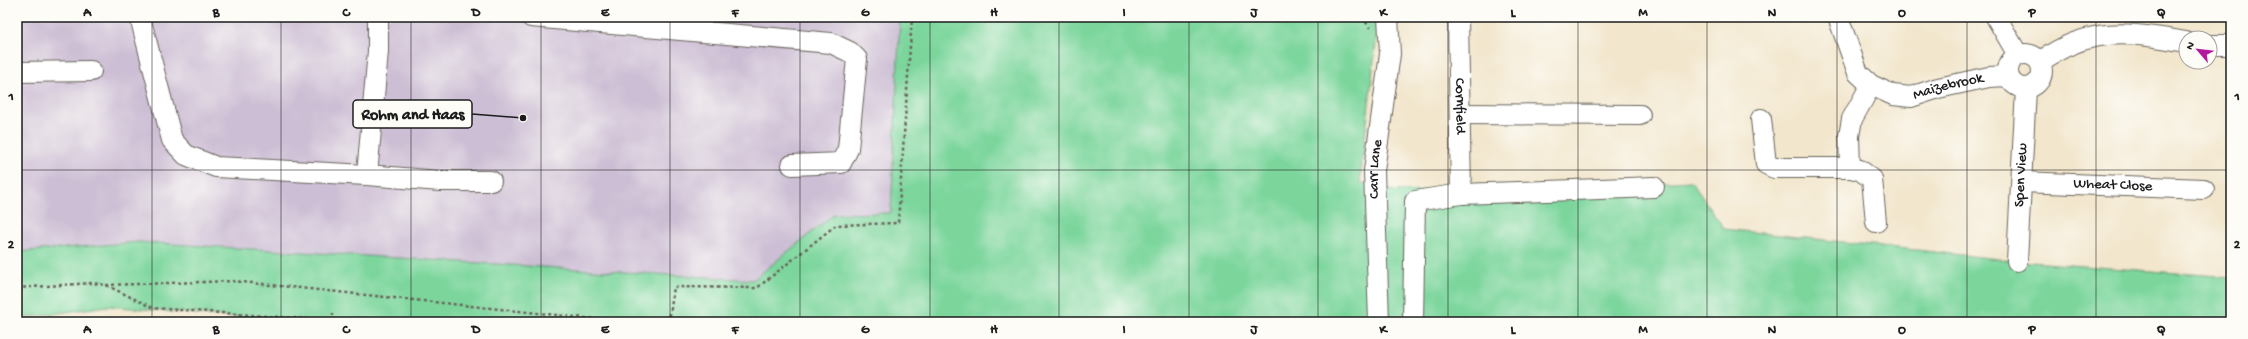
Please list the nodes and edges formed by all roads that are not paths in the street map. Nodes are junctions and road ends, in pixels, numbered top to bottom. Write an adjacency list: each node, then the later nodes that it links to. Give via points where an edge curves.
1 (140, 17): 23 (street, via 172,140 186,156 216,167)
2 (378, 17): 23 (street, via 378,51)
3 (531, 17): 21 (street, via 831,43 850,52 857,59 848,149 840,163)
4 (1388, 17): 31 (street, Carr Lane, via 1390,54 1374,171)
5 (1458, 17): 18 (street, Cornfield)
6 (1838, 17): 16 (street, Maizebrook, via 1858,72)
7 (1996, 17): 11 (street)
8 (2178, 41): 12 (street, via 2152,36 2110,34 2078,39)
9 (2218, 45): 10 (street)
10 (2231, 45)
11 (2018, 55): 12 (street, via 2033,55); 15 (street, via 2009,64)
12 (2040, 62): 17 (street, via 2041,80 2032,88)
13 (91, 71): 14 (street)
14 (17, 72)
15 (2008, 76): 16 (street, Maizebrook, via 1989,77 1938,88 1911,97 1893,95); 17 (street, via 2015,86)
16 (1871, 85): 22 (street, via 1852,118 1849,136)
17 (2026, 89): 25 (street, Spen View)
18 (1460, 114): 19 (street); 28 (street, Cornfield)
19 (1640, 114)
20 (1761, 119): 22 (street, via 1766,164 1774,168)
21 (792, 165)
22 (1850, 168): 29 (street, via 1860,170 1872,179)
23 (367, 175): 24 (street, via 440,181)
24 (491, 181)
25 (2022, 182): 27 (street, Wheat Close); 30 (street, Spen View)
26 (1654, 187): 28 (street)
27 (2204, 189)
28 (1461, 194): 32 (street, via 1415,201)
29 (1876, 222)
30 (2017, 261)
31 (1379, 322)
32 (1413, 322)

